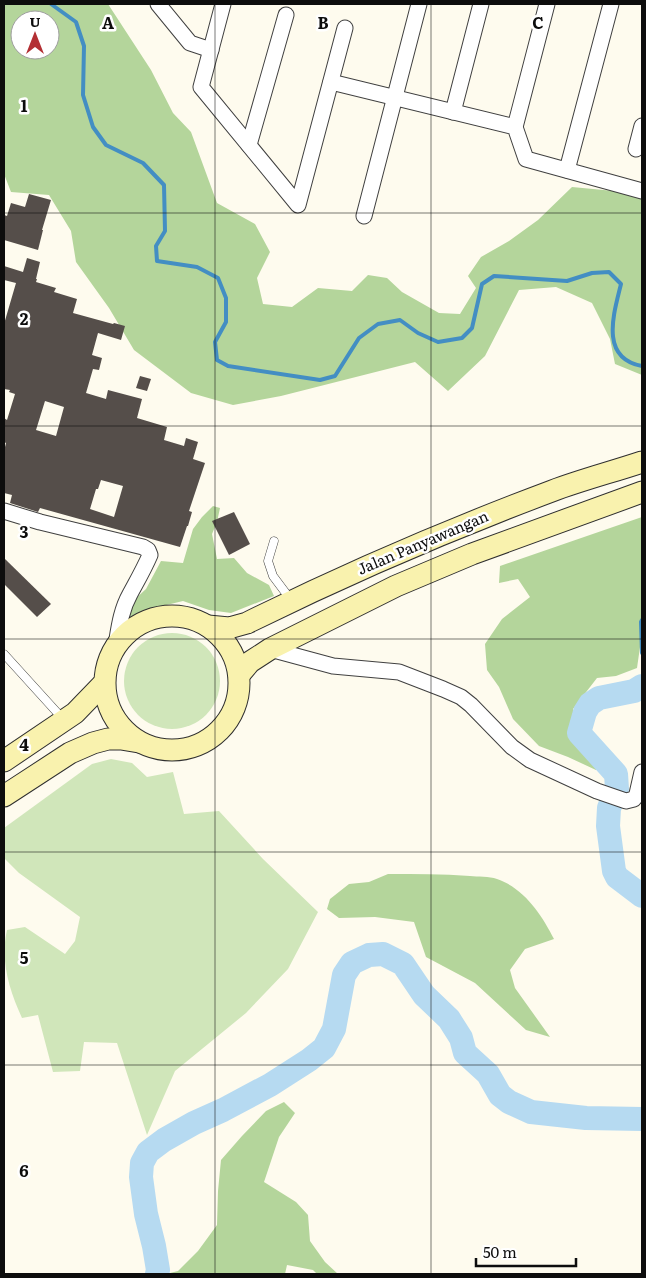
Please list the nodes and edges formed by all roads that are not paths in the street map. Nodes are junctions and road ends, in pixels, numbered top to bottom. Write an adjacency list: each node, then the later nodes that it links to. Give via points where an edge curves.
1 (158, 4): 9 (street, via 190,43)
2 (224, 4): 9 (street)
3 (419, 4): 11 (street)
4 (481, 4): 12 (street)
5 (547, 4): 14 (street)
6 (611, 4): 17 (street)
7 (286, 15): 15 (street)
8 (345, 28): 10 (street)
9 (211, 50): 15 (street, via 201,86)
10 (331, 82): 11 (street); 15 (street, via 298,205)
11 (394, 97): 12 (street); 19 (street)
12 (453, 112): 14 (street)
13 (642, 126): 16 (street)
14 (515, 127): 17 (street, via 526,159)
15 (250, 145)
16 (636, 149)
17 (566, 170): 18 (street)
18 (642, 190)
19 (364, 216)
20 (642, 462): 24 (main road, Jalan Panyawangan, via 552,491 436,536)
21 (642, 492): 27 (main road, Jalan Panyawangan, via 472,554 396,586)
22 (4, 511): 26 (street, via 148,550 150,555 145,569 122,612)
23 (274, 541): 24 (lane, via 268,561 273,576)
24 (292, 602): 25 (main road, Jalan Panyawangan, via 239,626)
25 (208, 626): 26 (main road, via 189,618 162,617 148,620); 29 (main road, via 223,639 234,656)
26 (116, 644): 30 (main road, via 107,663)
27 (270, 649): 29 (main road, Jalan Panyawangan, via 250,662); 34 (street, via 333,666 399,672 443,689 471,705 512,748 530,760 626,801 634,799 637,794)
28 (4, 654): 31 (lane)
29 (239, 675): 32 (main road, via 238,696 231,716 218,732 200,744 180,750 159,749)
30 (104, 683): 31 (main road); 32 (main road, via 106,701 114,717)
31 (65, 721): 33 (main road)
32 (139, 742): 35 (main road, via 108,739 93,743 70,753)
33 (4, 761)
34 (642, 772)
35 (4, 796)

